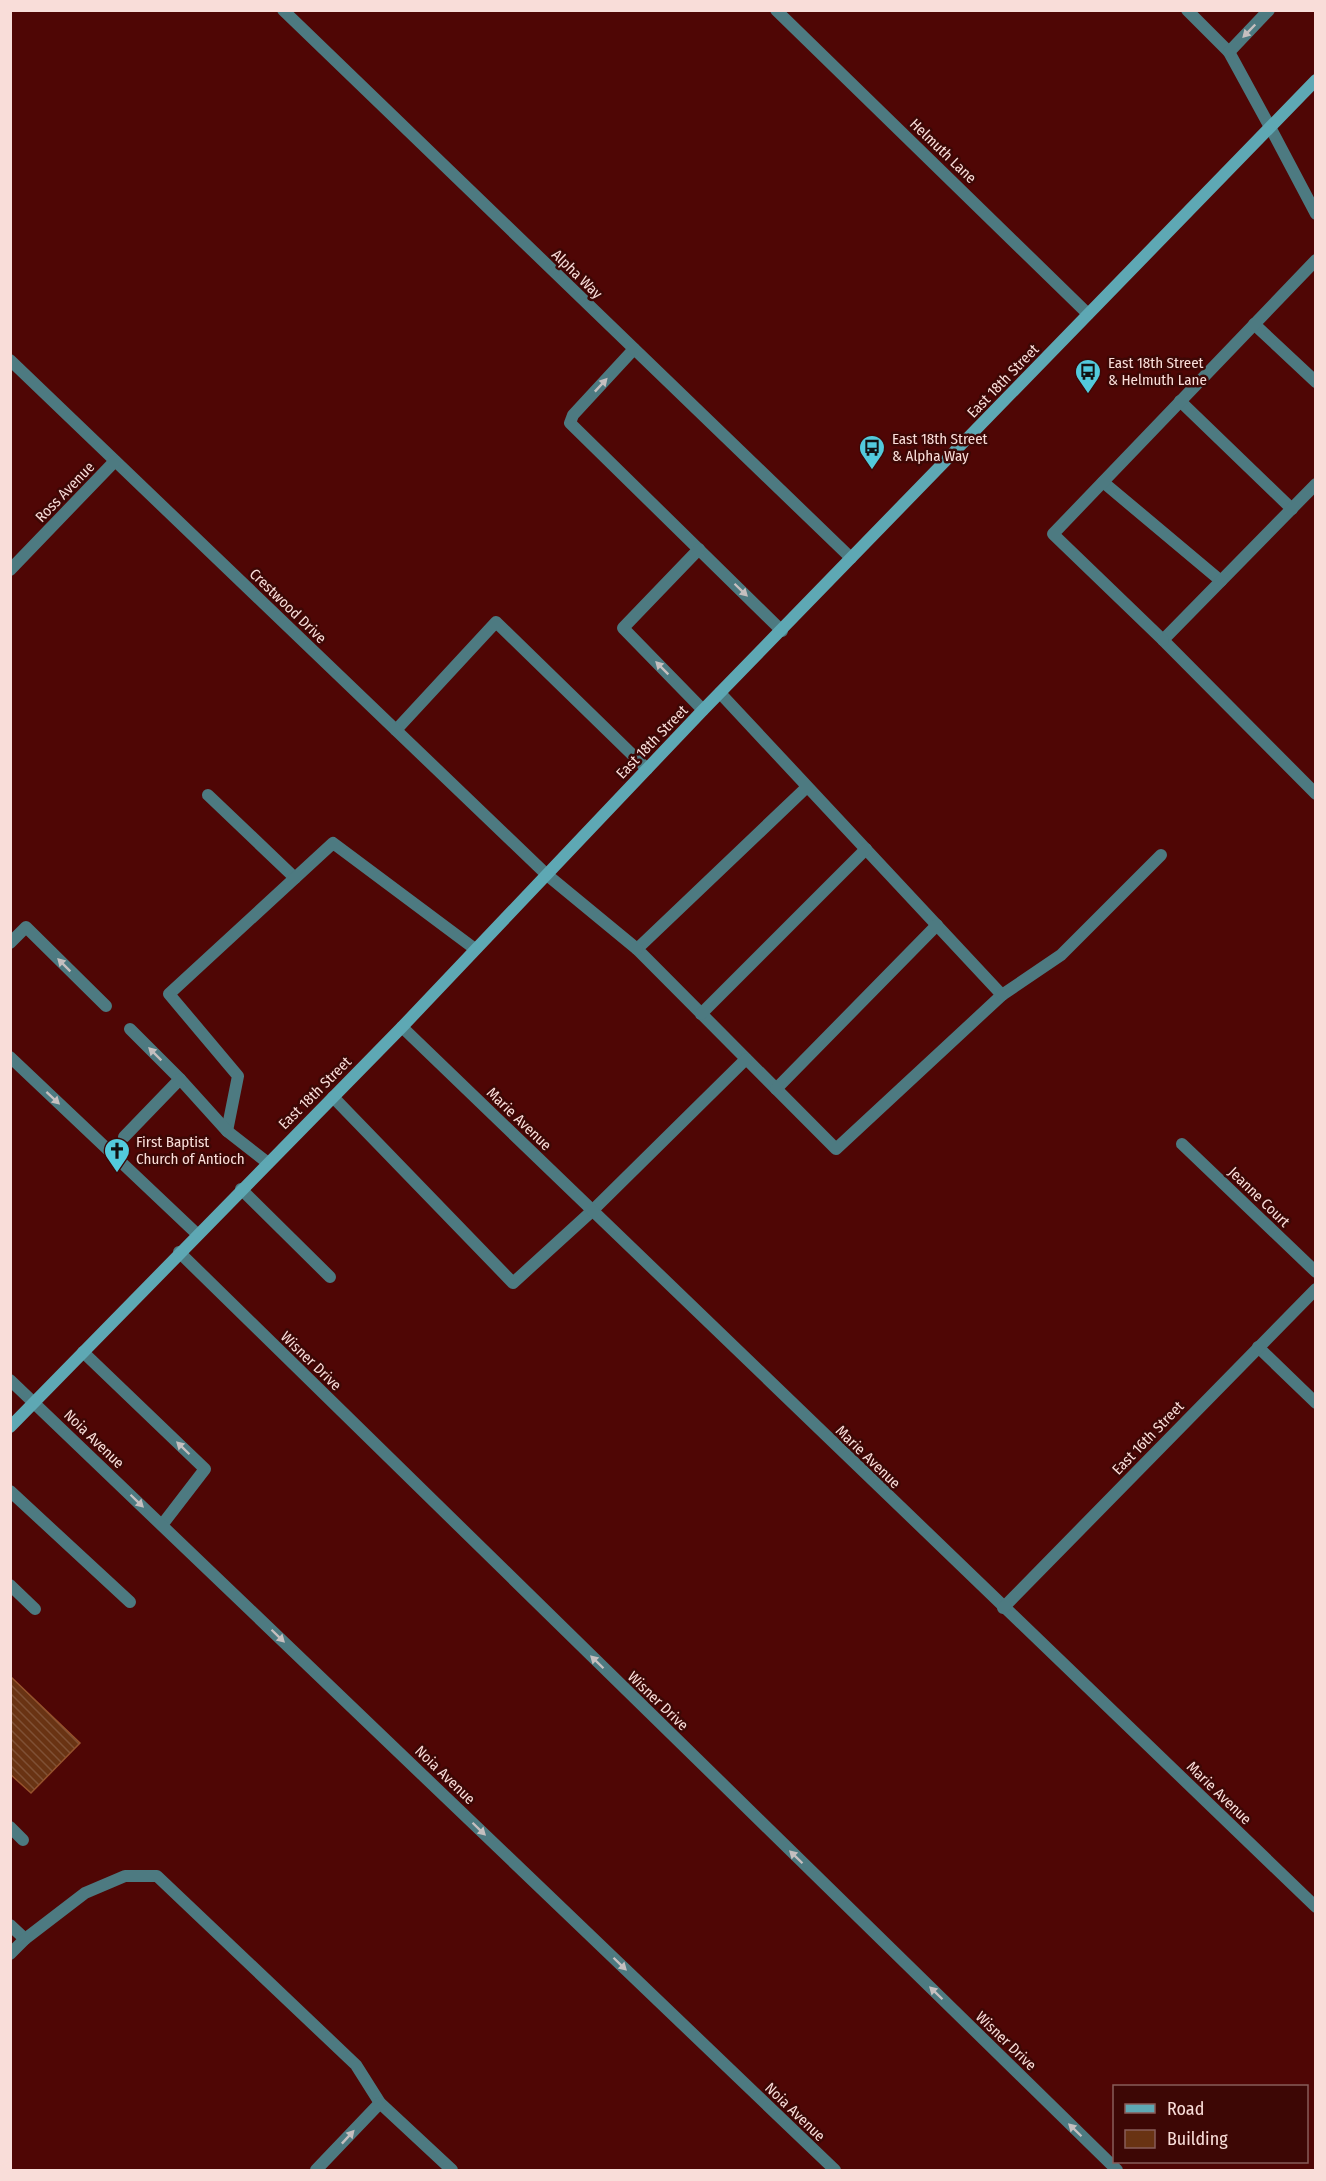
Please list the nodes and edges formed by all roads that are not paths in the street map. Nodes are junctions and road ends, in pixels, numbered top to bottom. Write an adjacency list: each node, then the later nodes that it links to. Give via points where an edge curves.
1 (283, 10): 12 (street, Alpha Way)
2 (776, 10): 10 (street, Helmuth Lane)
3 (1187, 10): 5 (street)
4 (1269, 10): 5 (street, one-way to 5)
5 (1229, 52): 7 (street)
6 (1316, 80): 7 (main road, East 18th Street)
7 (1270, 128): 8 (street); 10 (main road, East 18th Street)
8 (1316, 214)
9 (1316, 260): 11 (street)
10 (1088, 314): 21 (main road, East 18th Street)
11 (1254, 324): 14 (street); 15 (street)
12 (634, 349): 20 (street, one-way to 12, via 570,423); 21 (street, Alpha Way)
13 (10, 360): 16 (street, Crestwood Drive)
14 (1316, 382)
15 (1180, 401): 17 (street); 19 (street)
16 (115, 461): 22 (street, Ross Avenue); 28 (street, Crestwood Drive)
17 (1103, 482): 23 (street); 25 (street, via 1053,534)
18 (1316, 484): 19 (street)
19 (1292, 509): 23 (street)
20 (699, 549): 24 (street, one-way to 24); 27 (street, one-way to 20, via 623,628)
21 (851, 558): 24 (main road, East 18th Street)
22 (10, 570)
23 (1221, 581): 25 (street)
24 (782, 631): 26 (main road, East 18th Street)
25 (1163, 640): 31 (street)
26 (720, 693): 27 (main road, East 18th Street); 30 (street)
27 (703, 710): 29 (main road, East 18th Street)
28 (396, 730): 29 (street, via 496,622); 35 (street, Crestwood Drive)
29 (647, 769): 35 (main road, East 18th Street)
30 (807, 787): 33 (street); 40 (street)
31 (1316, 794)
32 (208, 795): 36 (street)
33 (866, 849): 37 (street); 43 (street)
34 (1161, 855): 41 (street, via 1061,956)
35 (546, 874): 39 (main road, East 18th Street); 40 (street, Crestwood Drive)
36 (295, 878): 39 (street, via 333,843); 51 (street, via 170,994 238,1076)
37 (937, 925): 41 (street); 49 (street)
38 (10, 943): 42 (street, one-way to 38, via 26,927)
39 (475, 949): 44 (main road, East 18th Street)
40 (637, 949): 43 (street, Crestwood Drive)
41 (1002, 995): 49 (street, Crestwood Drive, via 836,1149)
42 (106, 1006)
43 (701, 1014): 47 (street, Crestwood Drive)
44 (402, 1027): 50 (main road, East 18th Street); 56 (street, Marie Avenue)
45 (129, 1029): 48 (street, one-way to 45)
46 (10, 1057): 57 (street, one-way to 57)
47 (746, 1059): 49 (street, Crestwood Drive); 56 (street)
48 (180, 1079): 51 (street); 52 (street)
49 (776, 1089)
50 (333, 1097): 54 (main road, East 18th Street); 56 (street, via 513,1283)
51 (227, 1131): 54 (street)
52 (124, 1137)
53 (1182, 1144): 59 (street, Jeanne Court)
54 (268, 1162): 55 (main road, East 18th Street)
55 (241, 1189): 57 (main road, East 18th Street); 60 (street)
56 (592, 1211): 72 (street, Marie Avenue)
57 (197, 1234): 58 (main road, East 18th Street)
58 (179, 1252): 63 (main road, East 18th Street); 84 (street, Wisner Drive, one-way to 58)
59 (1316, 1272)
60 (330, 1277)
61 (1316, 1289): 62 (street, East 16th Street)
62 (1258, 1347): 66 (street); 72 (street, East 16th Street)
63 (83, 1352): 65 (main road, East 18th Street); 69 (street, one-way to 63, via 205,1469)
64 (10, 1380): 65 (street, Noia Avenue)
65 (34, 1402): 67 (main road, East 18th Street); 69 (street, Noia Avenue, one-way to 69)
66 (1316, 1403)
67 (10, 1427)
68 (10, 1491): 71 (street)
69 (162, 1524): 83 (street, Noia Avenue, one-way to 83)
70 (10, 1585): 73 (street)
71 (130, 1602)
72 (1003, 1608): 76 (street, Marie Avenue)
73 (35, 1609)
74 (10, 1827): 75 (street)
75 (23, 1840)
76 (1316, 1906)
77 (10, 1925): 78 (street)
78 (25, 1939): 79 (street); 80 (street, via 85,1893 125,1876 157,1876 356,2065)
79 (10, 1954)
80 (380, 2103): 81 (street, one-way to 80); 82 (street)
81 (316, 2170)
82 (452, 2170)
83 (835, 2170)
84 (1117, 2170)

